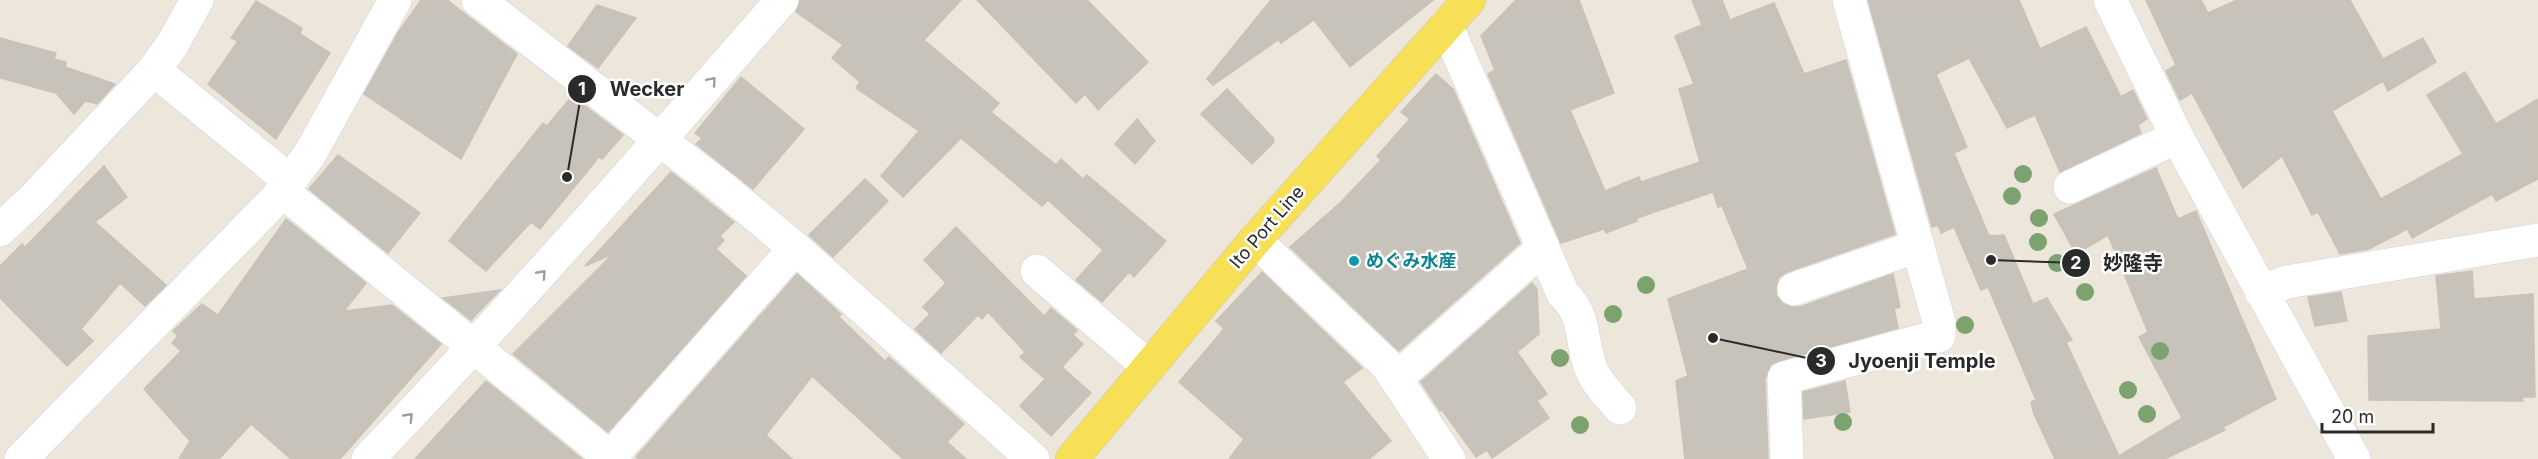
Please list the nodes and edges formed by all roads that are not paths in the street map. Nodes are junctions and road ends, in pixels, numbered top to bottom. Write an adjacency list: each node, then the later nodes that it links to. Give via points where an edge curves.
1 (197, 0): 8 (street)
2 (395, 0): 11 (street, via 310,154)
3 (478, 0): 10 (street)
4 (782, 0): 10 (street, one-way to 4)
5 (1849, 0): 16 (street)
6 (2110, 0): 9 (street)
7 (1458, 9): 14 (main road, Ito Port Line); 18 (street)
8 (154, 70): 11 (street); 13 (street)
9 (2177, 137): 12 (street); 21 (street)
10 (661, 141): 17 (street); 22 (street, one-way to 10)
11 (286, 186): 22 (street); 28 (street)
12 (2070, 187)
13 (0, 230)
14 (1255, 240): 23 (main road, Ito Port Line); 24 (street, via 1386,364)
15 (2538, 240): 21 (street, via 2287,282)
16 (1918, 246): 20 (street); 27 (street, via 1939,322 1939,336 1784,378)
17 (795, 248): 30 (street); 31 (street)
18 (1543, 248): 24 (street); 25 (street, via 1563,294 1579,313 1585,352 1594,376)
19 (1037, 271): 23 (street)
20 (1794, 289)
21 (2261, 292): 34 (street)
22 (475, 347): 29 (street, one-way to 22); 30 (street)
23 (1148, 366): 32 (main road, Ito Port Line)
24 (1396, 379): 33 (street)
25 (1620, 408)
26 (0, 445): 28 (street)
27 (1787, 446)
28 (20, 459)
29 (369, 459)
30 (610, 459)
31 (1033, 459)
32 (1072, 459)
33 (1449, 459)
34 (2354, 459)

